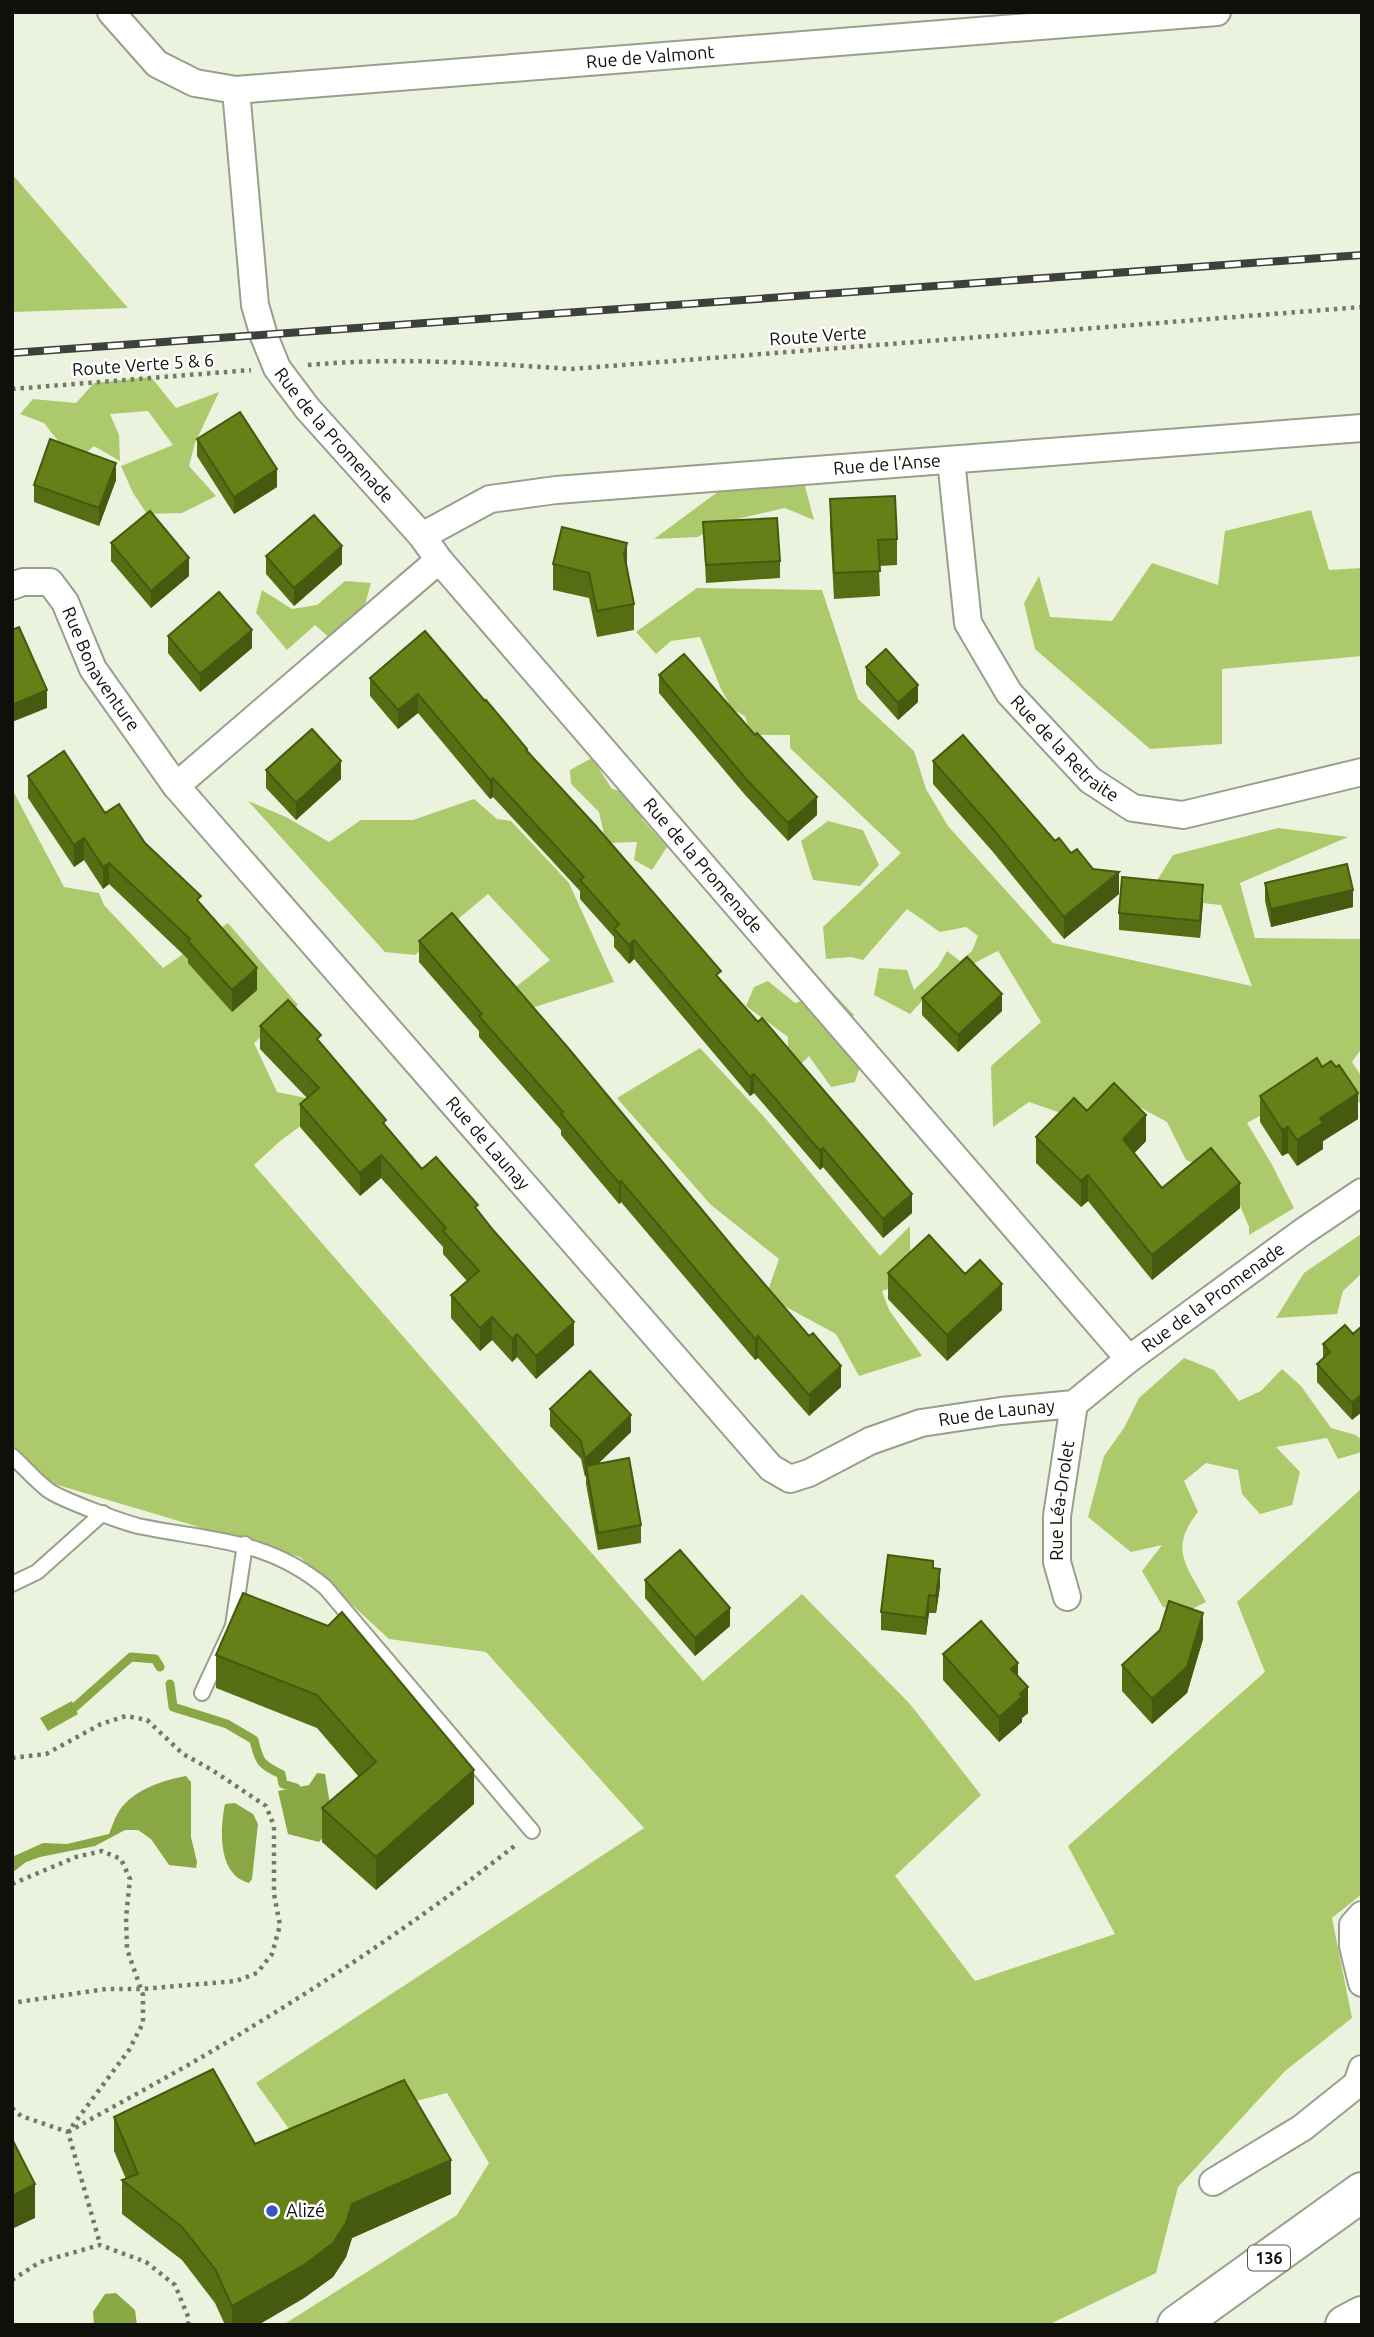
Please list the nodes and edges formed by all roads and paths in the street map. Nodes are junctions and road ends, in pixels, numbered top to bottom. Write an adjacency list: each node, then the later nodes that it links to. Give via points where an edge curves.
1 (111, 12): 3 (street, Rue de Valmont, via 157,64 195,83)
2 (1217, 12): 3 (street, Rue de Valmont)
3 (236, 90): 5 (street, Rue de la Promenade, via 256,304)
4 (1362, 307): 5 (path, Route Verte, via 571,369 461,362 351,362)
5 (277, 368): 6 (path, Route Verte 5 & 6); 9 (street, Rue de la Promenade)
6 (12, 389)
7 (1362, 428): 8 (street, Rue de l'Anse)
8 (951, 460): 9 (street, Rue de l'Anse, via 503,497 490,499); 12 (street, Rue de la Retraite, via 968,623 1009,693 1090,780 1133,808 1183,815)
9 (422, 536): 10 (street, Rue de la Promenade)
10 (439, 560): 13 (street); 15 (street, Rue de la Promenade)
11 (12, 586): 13 (street, Rue Bonaventure, via 50,582 65,602 93,669)
12 (1362, 772)
13 (176, 786): 16 (street, Rue de Launay, via 771,1468 790,1479 870,1441 922,1423)
14 (1362, 1192): 15 (street, Rue de la Promenade)
15 (1129, 1359): 16 (street, Rue de Launay)
16 (1074, 1404): 21 (street, Rue Léa-Drolet, via 1056,1516 1057,1562)
17 (12, 1457): 18 (lane, via 50,1492)
18 (103, 1513): 19 (lane, via 135,1525); 20 (lane, via 37,1572)
19 (245, 1544): 22 (lane, via 233,1626); 24 (lane, via 303,1569 325,1587)
20 (12, 1584)
21 (1067, 1597)
22 (202, 1693)
23 (12, 1758): 28 (path, via 46,1755 101,1724 126,1716 147,1720 183,1754 266,1806 274,1826 274,1894 280,1925 272,1954 257,1973 236,1981)
24 (532, 1831): 32 (path, via 361,1958 252,2027)
25 (12, 1884): 28 (path, via 102,1851 121,1859 131,1880 127,1950)
26 (1362, 1915): 27 (street, via 1353,1925)
27 (1362, 1983)
28 (141, 1989): 29 (path, via 106,1989); 32 (path, via 142,2023 129,2050)
29 (12, 2003)
30 (1362, 2069): 33 (street, via 1357,2084 1302,2128)
31 (12, 2108): 32 (path, via 21,2116)
32 (68, 2132): 35 (path)
33 (1213, 2182)
34 (1362, 2193): 39 (main road, 136)
35 (100, 2245): 36 (path, via 40,2262); 38 (path, via 146,2262 175,2285)
36 (12, 2280)
37 (1362, 2316): 40 (main road)
38 (188, 2325)
39 (1177, 2325)
40 (1345, 2325)

